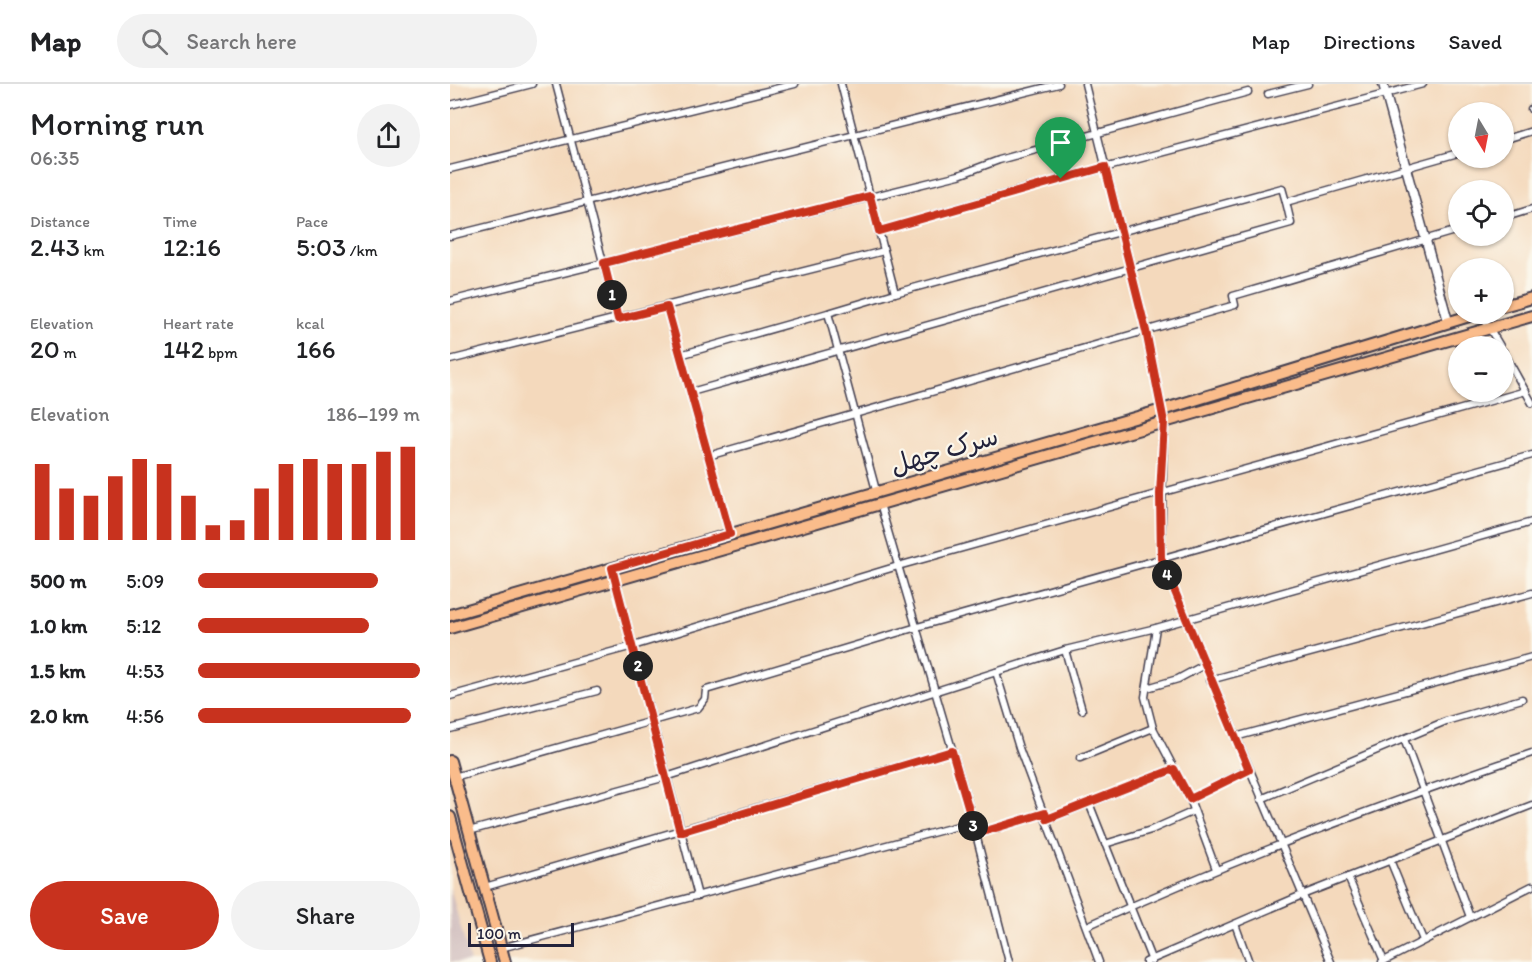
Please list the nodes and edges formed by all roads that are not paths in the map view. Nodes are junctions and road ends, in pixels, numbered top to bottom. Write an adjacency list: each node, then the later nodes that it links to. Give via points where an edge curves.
1 (532, 84): 13 (street)
2 (556, 84): 18 (street)
3 (795, 84): 18 (street)
4 (841, 84): 15 (street)
5 (1059, 84): 15 (street)
6 (1085, 84): 16 (street)
7 (1308, 84): 11 (street)
8 (1383, 84): 12 (street)
9 (1423, 84): 12 (street)
10 (1248, 92): 16 (street)
11 (1268, 94)
12 (1386, 94): 20 (street); 21 (street)
13 (450, 105)
14 (1532, 131): 17 (street)
15 (854, 134): 23 (street); 24 (street)
16 (1097, 134): 20 (street); 23 (street, via 959,175)
17 (1514, 137)
18 (571, 140): 22 (street); 24 (street)
19 (1448, 156): 21 (street)
20 (1105, 167): 28 (street); 29 (street)
21 (1406, 168): 25 (street); 32 (street)
22 (450, 169)
23 (870, 196): 28 (street); 34 (street)
24 (588, 201): 31 (street); 34 (street)
25 (1286, 202): 29 (street, via 1282,188); 35 (street, via 1291,223)
26 (1532, 209): 27 (street)
27 (1514, 215)
28 (879, 231): 33 (street)
29 (1121, 231): 35 (street); 36 (street)
30 (1448, 233): 32 (street)
31 (450, 236)
32 (1425, 239): 44 (street); 47 (street, via 1233,297 1235,305)
33 (884, 251): 36 (street); 40 (street)
34 (604, 263): 38 (street); 43 (street)
35 (1130, 268): 47 (street); 49 (street)
36 (895, 293): 41 (street)
37 (1532, 298): 39 (main road)
38 (450, 301)
39 (1514, 303)
40 (667, 307): 43 (street); 50 (street)
41 (828, 313): 49 (street); 50 (street)
42 (1532, 316): 46 (main road)
43 (618, 319): 51 (street)
44 (1448, 321): 56 (main road, سرک چهل)
45 (1487, 324): 46 (street)
46 (1490, 328): 48 (street); 58 (main road)
47 (1146, 331): 56 (street); 57 (street)
48 (1494, 336)
49 (838, 351): 54 (street); 57 (street)
50 (680, 355): 54 (street)
51 (450, 360)
52 (1514, 370): 53 (street)
53 (1526, 391): 55 (street); 62 (street)
54 (691, 392): 60 (street)
55 (1532, 404)
56 (1162, 410): 58 (street); 61 (main road, سرک چهل)
57 (855, 412): 60 (street); 61 (street)
58 (1164, 422): 62 (street); 63 (main road)
59 (1532, 455): 66 (street)
60 (708, 456): 65 (street)
61 (877, 493): 63 (street); 65 (main road, سرک چهل)
62 (1160, 494): 66 (street); 67 (street)
63 (880, 504): 67 (street); 69 (main road)
64 (1532, 522): 72 (street)
65 (730, 534): 68 (main road, سرک چهل)
66 (1161, 558): 72 (street); 73 (street)
67 (898, 566): 73 (street); 76 (street)
68 (612, 568): 69 (street); 71 (main road, سرک چهل)
69 (616, 580): 74 (main road); 76 (street)
70 (1532, 593): 81 (street)
71 (450, 615)
72 (1185, 620): 75 (street); 79 (street)
73 (917, 627): 83 (street); 88 (street, via 706,690 698,708)
74 (450, 628)
75 (1156, 628): 77 (street); 82 (street)
76 (633, 646): 85 (street); 88 (street)
77 (1065, 650): 80 (street); 87 (street)
78 (1532, 657): 91 (street)
79 (1204, 665): 81 (street); 82 (street)
80 (996, 672): 83 (street); 107 (street, via 1019,748)
81 (1210, 680): 91 (street)
82 (1147, 688): 89 (street, via 1145,697)
83 (935, 690): 93 (street); 100 (street)
84 (597, 691): 90 (street)
85 (450, 696)
86 (1522, 699): 92 (street, via 1446,721)
87 (1082, 710)
88 (652, 722): 99 (street); 100 (street)
89 (1153, 728): 95 (street); 97 (street)
90 (450, 729)
91 (1235, 737): 98 (street)
92 (1404, 740): 101 (street); 103 (street)
93 (952, 751): 109 (street); 111 (street)
94 (1532, 753): 101 (street)
95 (1080, 758)
96 (450, 761): 99 (main road)
97 (1174, 769): 102 (street); 104 (street)
98 (1249, 770): 102 (street); 103 (street)
99 (454, 777): 110 (main road)
100 (666, 777): 110 (street); 111 (street)
101 (1423, 790): 113 (street); 115 (street)
102 (1190, 799): 106 (street)
103 (1261, 799): 115 (street)
104 (1089, 803): 107 (street); 114 (street)
105 (1532, 805): 113 (street)
106 (1194, 811): 114 (street); 117 (street)
107 (1046, 816): 112 (street); 126 (street)
108 (450, 817): 130 (main road)
109 (973, 822): 112 (street); 122 (street)
110 (469, 831): 120 (main road)
111 (680, 832): 120 (street); 122 (street)
112 (976, 834): 132 (street)
113 (1441, 840): 116 (street); 124 (street)
114 (1105, 844): 123 (street)
115 (1281, 844): 117 (street); 121 (street)
116 (1390, 860): 118 (street); 127 (street)
117 (1216, 869): 123 (street)
118 (1348, 877): 121 (street); 136 (street)
119 (1532, 886): 124 (street)
120 (484, 887): 128 (main road)
121 (1302, 895): 125 (street); 135 (street)
122 (698, 896): 128 (street)
123 (1129, 906): 126 (street); 129 (street)
124 (1470, 917): 127 (street)
125 (1235, 924): 129 (street); 134 (street)
126 (1087, 926): 133 (street)
127 (1424, 940): 136 (street)
128 (501, 948): 131 (main road)
129 (1150, 961)
130 (490, 962)
131 (505, 962)
132 (1009, 962)
133 (1099, 962)
134 (1249, 962)
135 (1331, 962)
136 (1383, 962)

